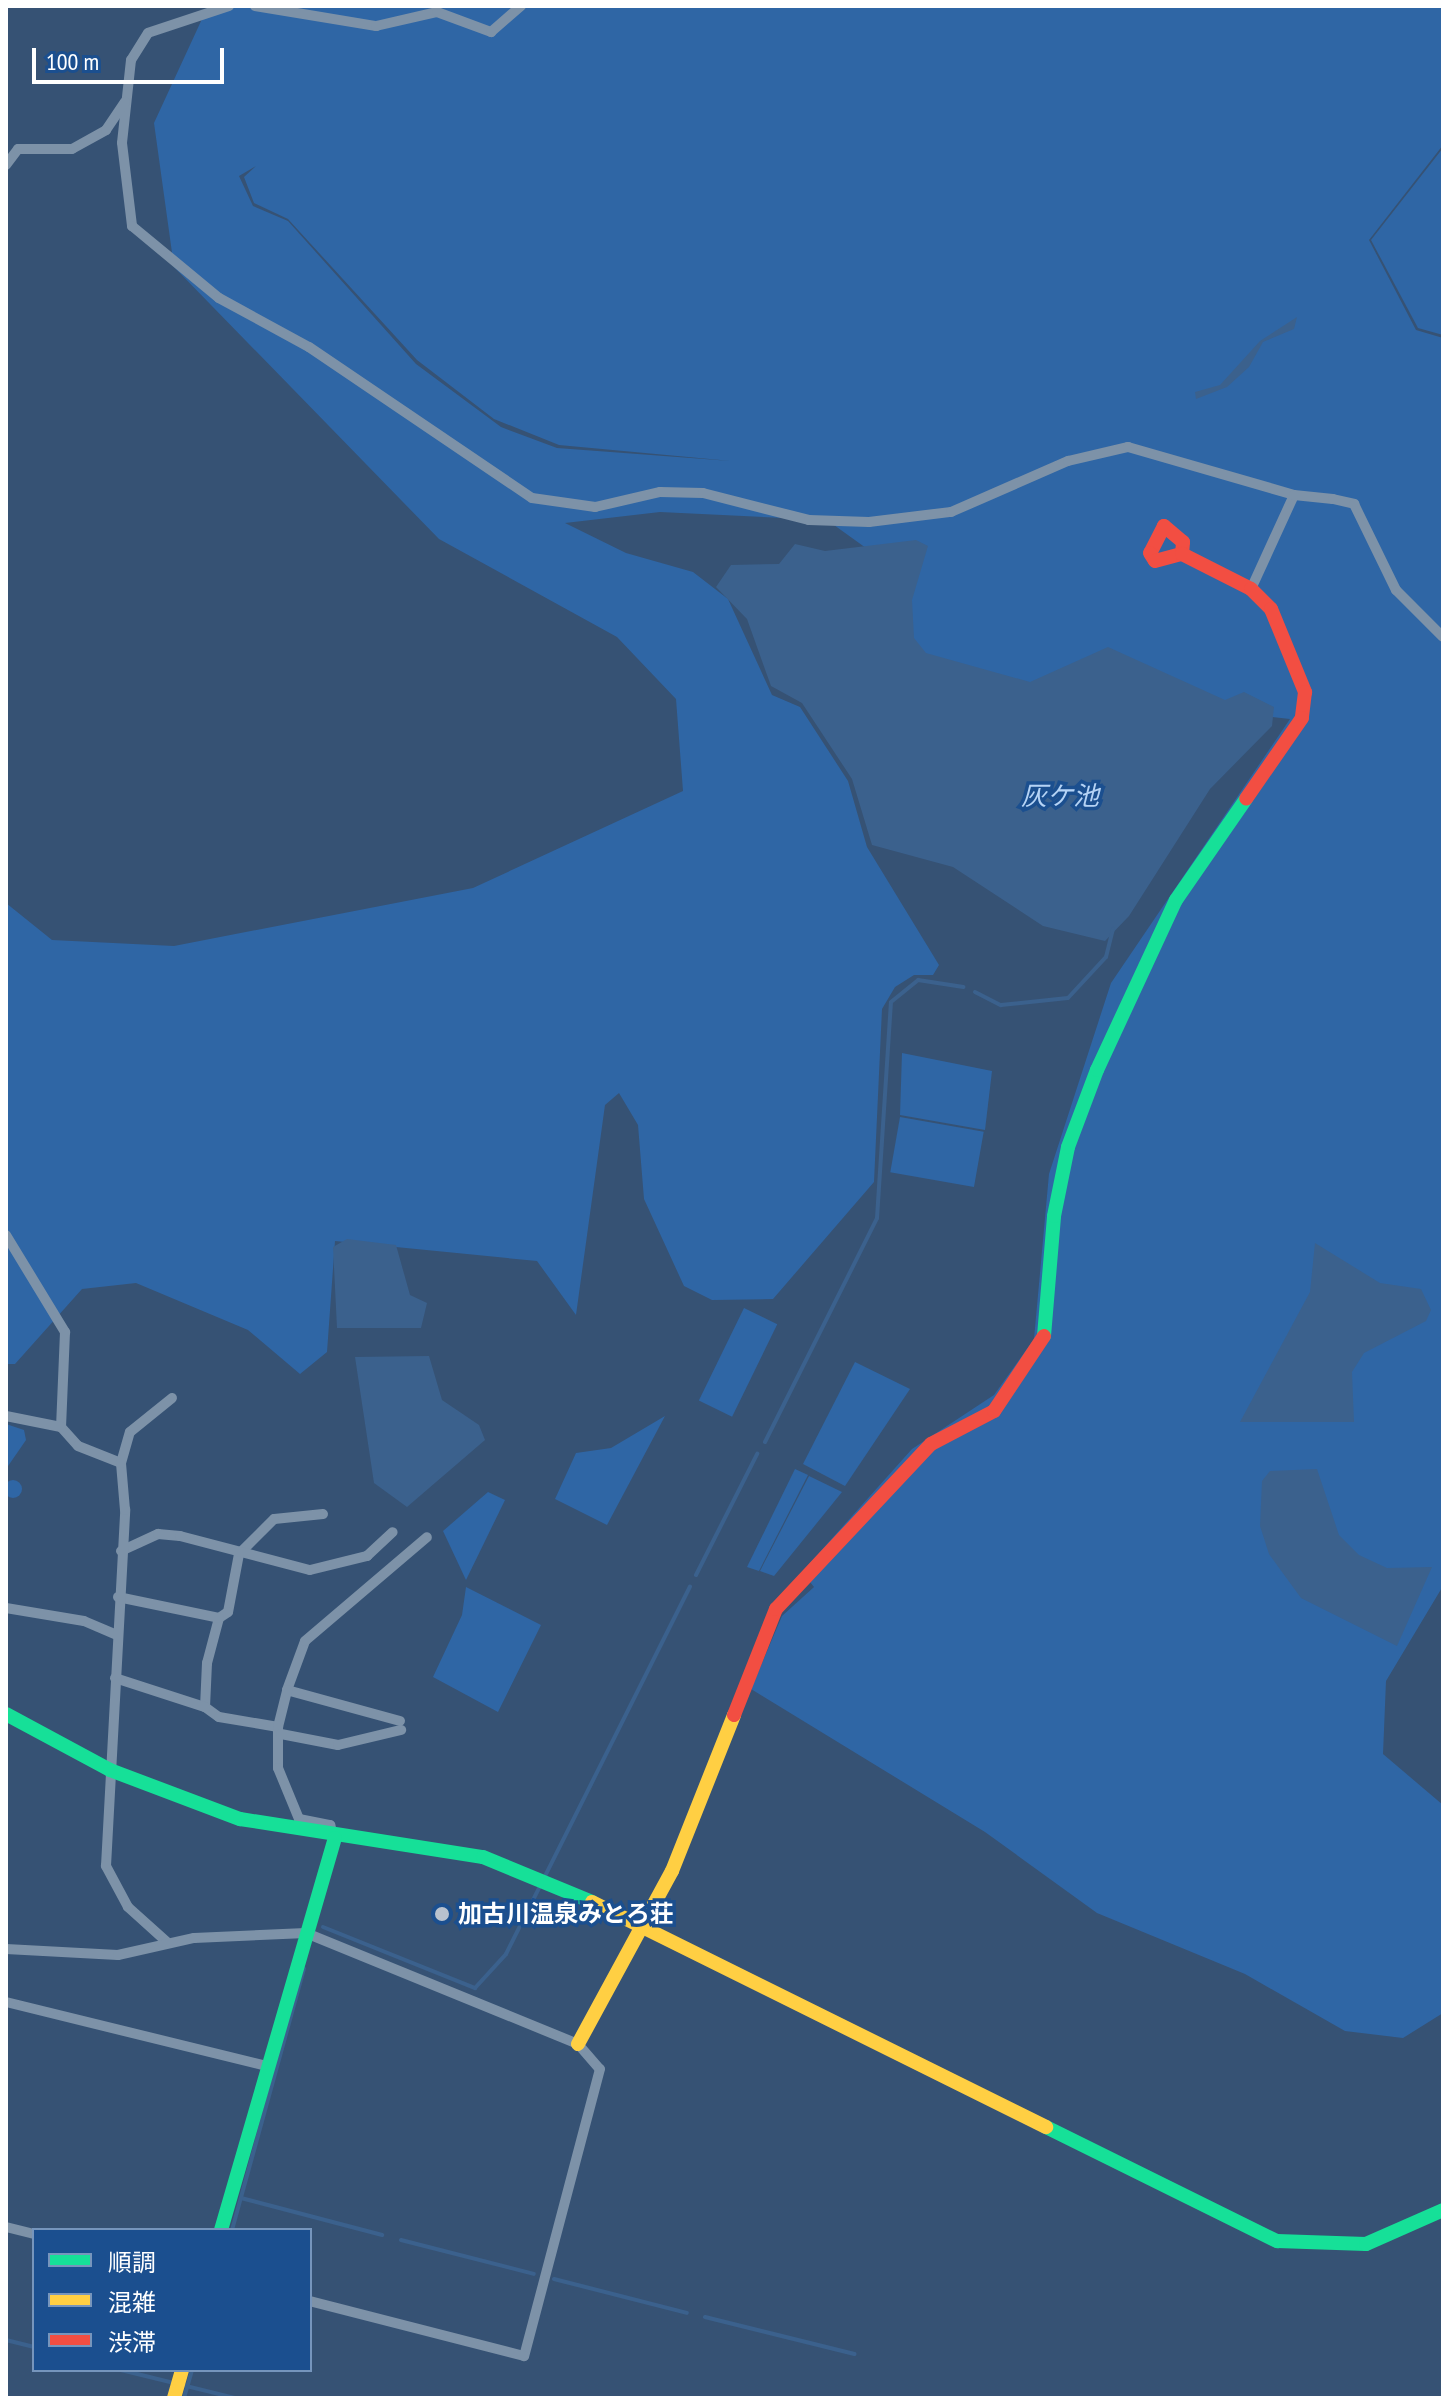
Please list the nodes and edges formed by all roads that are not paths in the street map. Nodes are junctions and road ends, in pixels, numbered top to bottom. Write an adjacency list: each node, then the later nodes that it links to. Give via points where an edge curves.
1 (229, 6): 4 (street, via 148,33 131,60)
2 (255, 6): 3 (street, via 376,26 437,12 491,32)
3 (521, 6)
4 (129, 97): 5 (street, via 106,130 72,149 18,149); 6 (street, via 123,186 143,240 219,298 309,347 532,498 595,507 660,492 703,493 809,520 869,522 951,512 1068,461 1128,447)
5 (6, 165)
6 (1294, 495): 8 (street); 9 (street, via 1354,504 1396,590)
7 (1182, 554): 8 (street)
8 (1251, 589): 31 (street, via 1285,636 1305,692 1302,718 1176,900 1097,1070 1068,1147 1054,1216 1048,1329 994,1411 931,1444 776,1609 672,1871)
9 (1443, 637)
10 (6, 1235): 13 (street, via 65,1332)
11 (172, 1398): 14 (street, via 130,1432)
12 (6, 1416): 13 (street)
13 (61, 1427): 14 (street, via 78,1446)
14 (121, 1463): 18 (street)
15 (323, 1514): 19 (street, via 274,1519)
16 (393, 1532): 19 (street, via 367,1556 310,1570)
17 (427, 1537): 25 (street, via 305,1641)
18 (121, 1551): 19 (street, via 158,1534); 20 (street)
19 (239, 1554): 22 (street, via 228,1612)
20 (118, 1597): 22 (street); 23 (street)
21 (6, 1608): 23 (street, via 84,1621)
22 (219, 1618): 26 (street)
23 (117, 1635): 24 (street)
24 (115, 1678): 26 (street); 29 (street)
25 (287, 1690): 28 (street); 28 (street, via 400,1726 338,1745)
26 (205, 1707): 28 (street, via 219,1717)
27 (6, 1714): 29 (street)
28 (280, 1731): 30 (street, via 278,1768 299,1819 330,1825)
29 (110, 1770): 30 (street, via 240,1819); 33 (street, via 106,1866 128,1907)
30 (335, 1838): 31 (street, via 483,1857); 32 (street)
31 (641, 1928): 36 (street); 38 (street, via 1277,2241 1366,2244)
32 (306, 1933): 33 (street); 36 (street); 37 (street)
33 (168, 1943): 34 (street, via 118,1955)
34 (6, 1949)
35 (6, 2002): 37 (street)
36 (578, 2044): 42 (street, via 600,2069 524,2356)
37 (266, 2066): 40 (street)
38 (1443, 2210)
39 (6, 2227): 41 (street)
40 (222, 2228)
41 (32, 2234)
42 (312, 2302)
43 (181, 2372): 44 (street)
44 (174, 2398)

